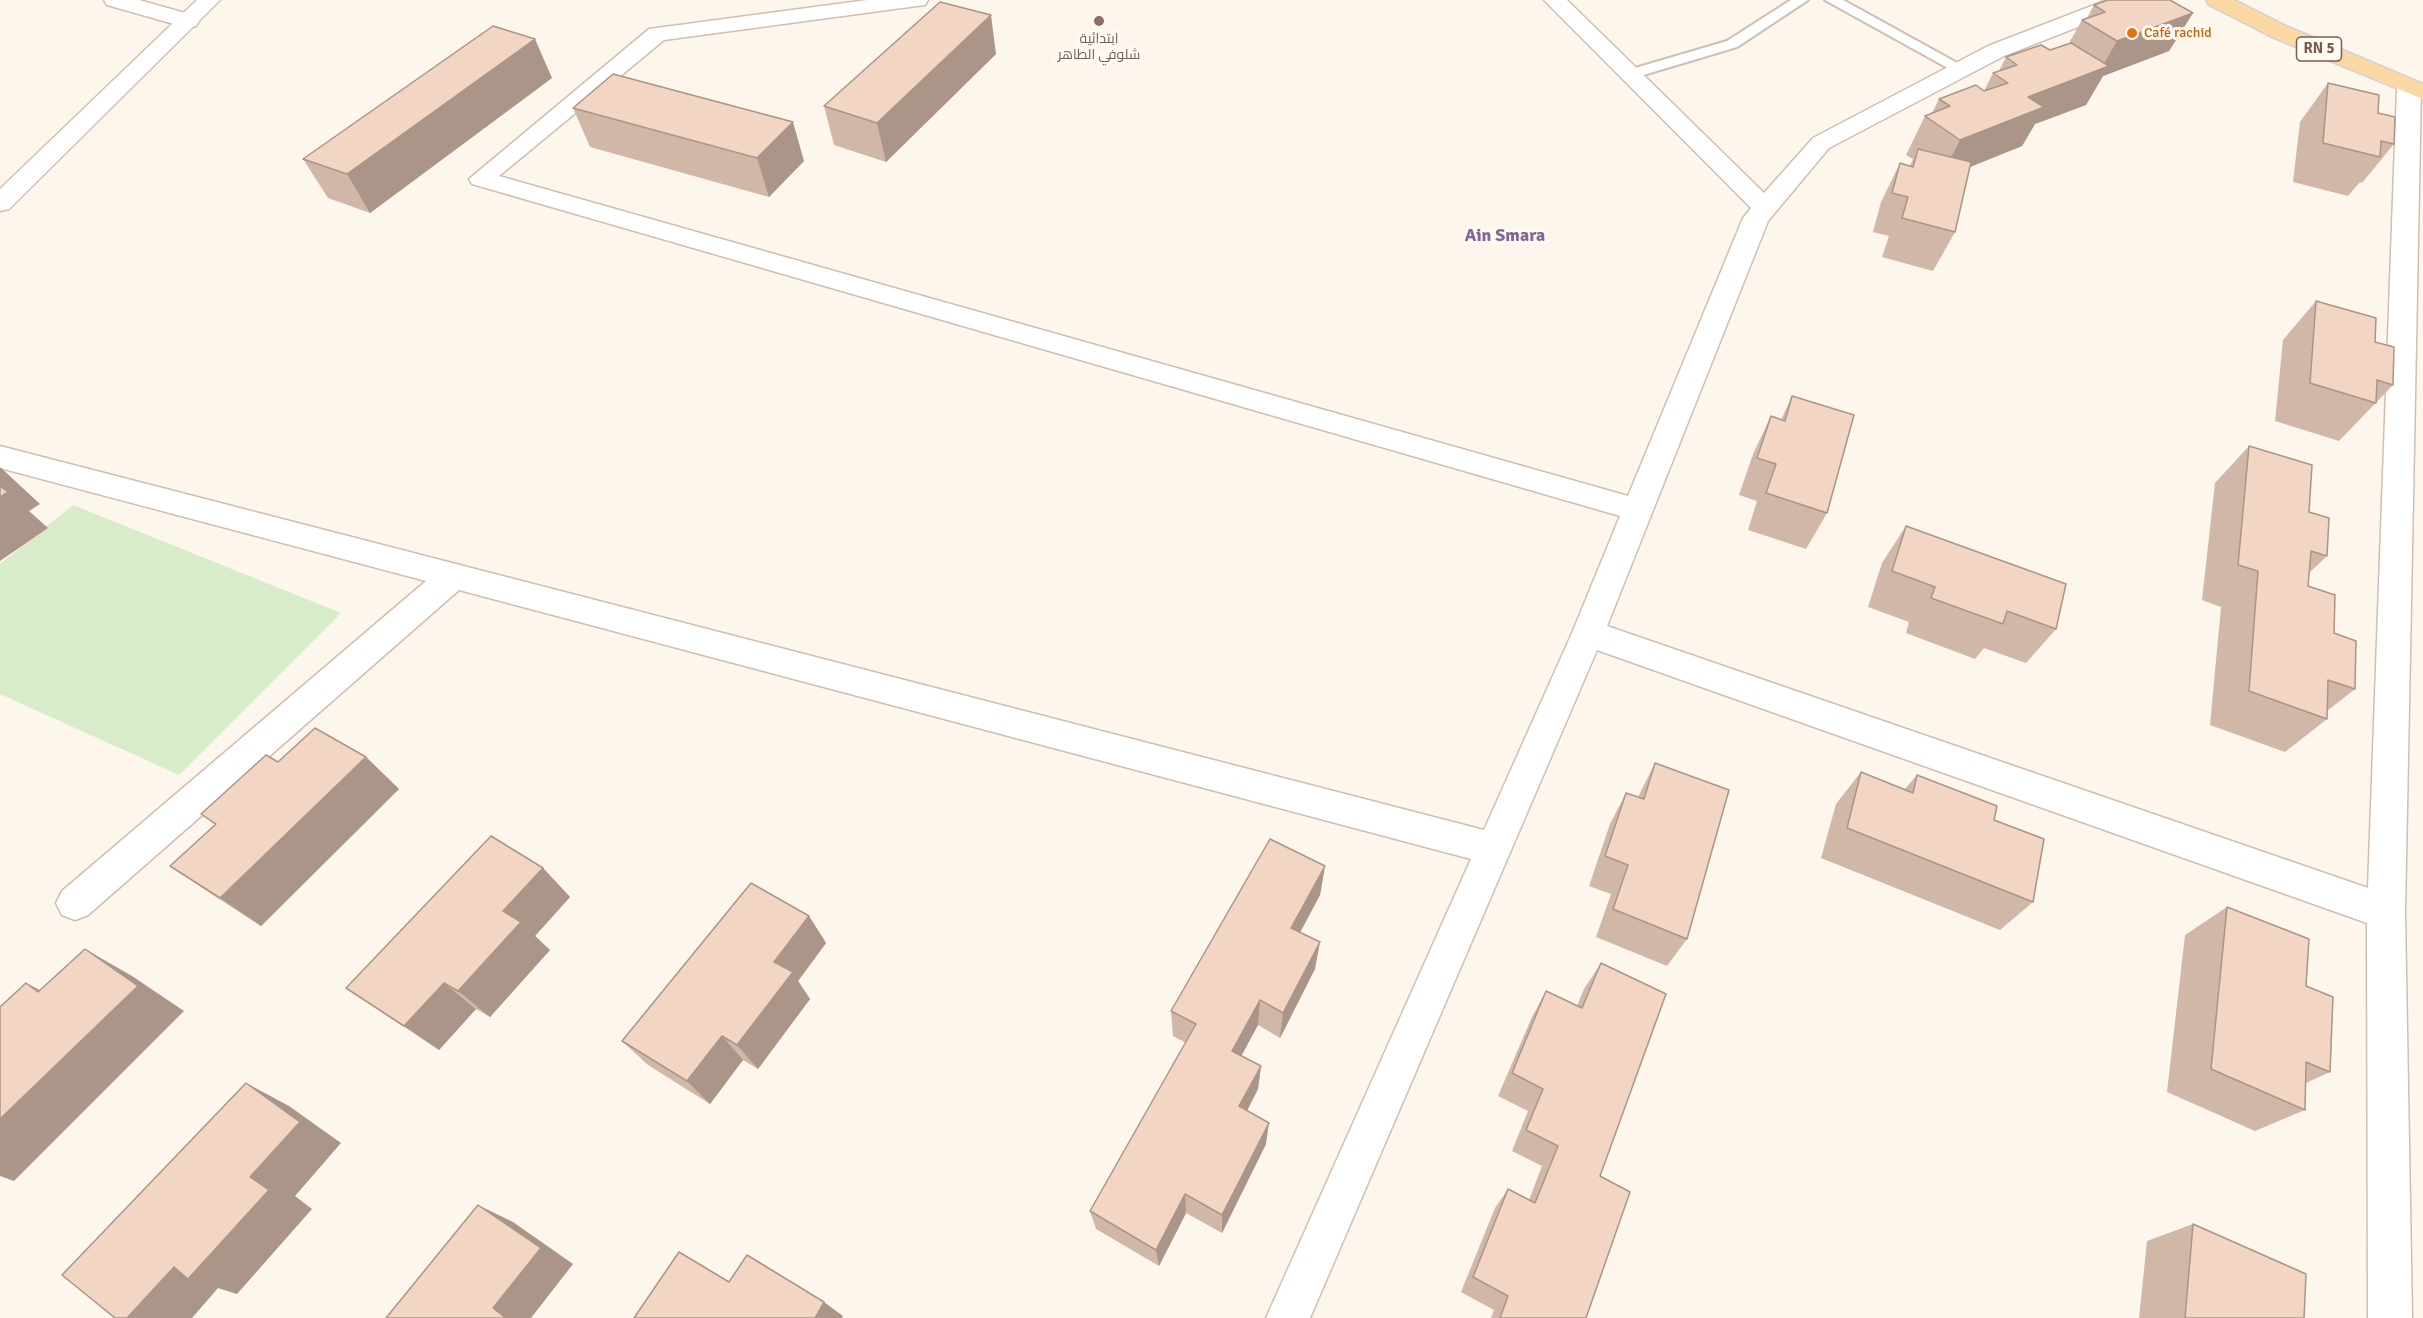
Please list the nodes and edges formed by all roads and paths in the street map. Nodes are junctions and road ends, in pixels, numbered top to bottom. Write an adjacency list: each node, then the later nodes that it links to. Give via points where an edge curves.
1 (115, 0): 9 (street)
2 (210, 0): 9 (street)
3 (917, 0): 17 (street, via 657,34 481,179)
4 (1556, 0): 11 (street)
5 (1801, 0): 11 (lane, via 1732,44)
6 (1832, 0): 10 (lane)
7 (2127, 0): 10 (street)
8 (2217, 0): 12 (main road, RN 5, via 2280,32)
9 (188, 21): 14 (street)
10 (1960, 69): 15 (street, via 1821,143)
11 (1630, 74): 15 (street)
12 (2416, 90): 13 (street)
13 (2416, 161): 22 (street)
14 (0, 203)
15 (1765, 208): 17 (street, via 1756,218)
16 (0, 457): 18 (street)
17 (1638, 510): 19 (street)
18 (454, 576): 20 (street); 21 (street)
19 (1588, 633): 20 (street); 22 (street)
20 (1494, 849): 23 (street)
21 (75, 903)
22 (2386, 912): 24 (street)
23 (1288, 1318)
24 (2390, 1318)

